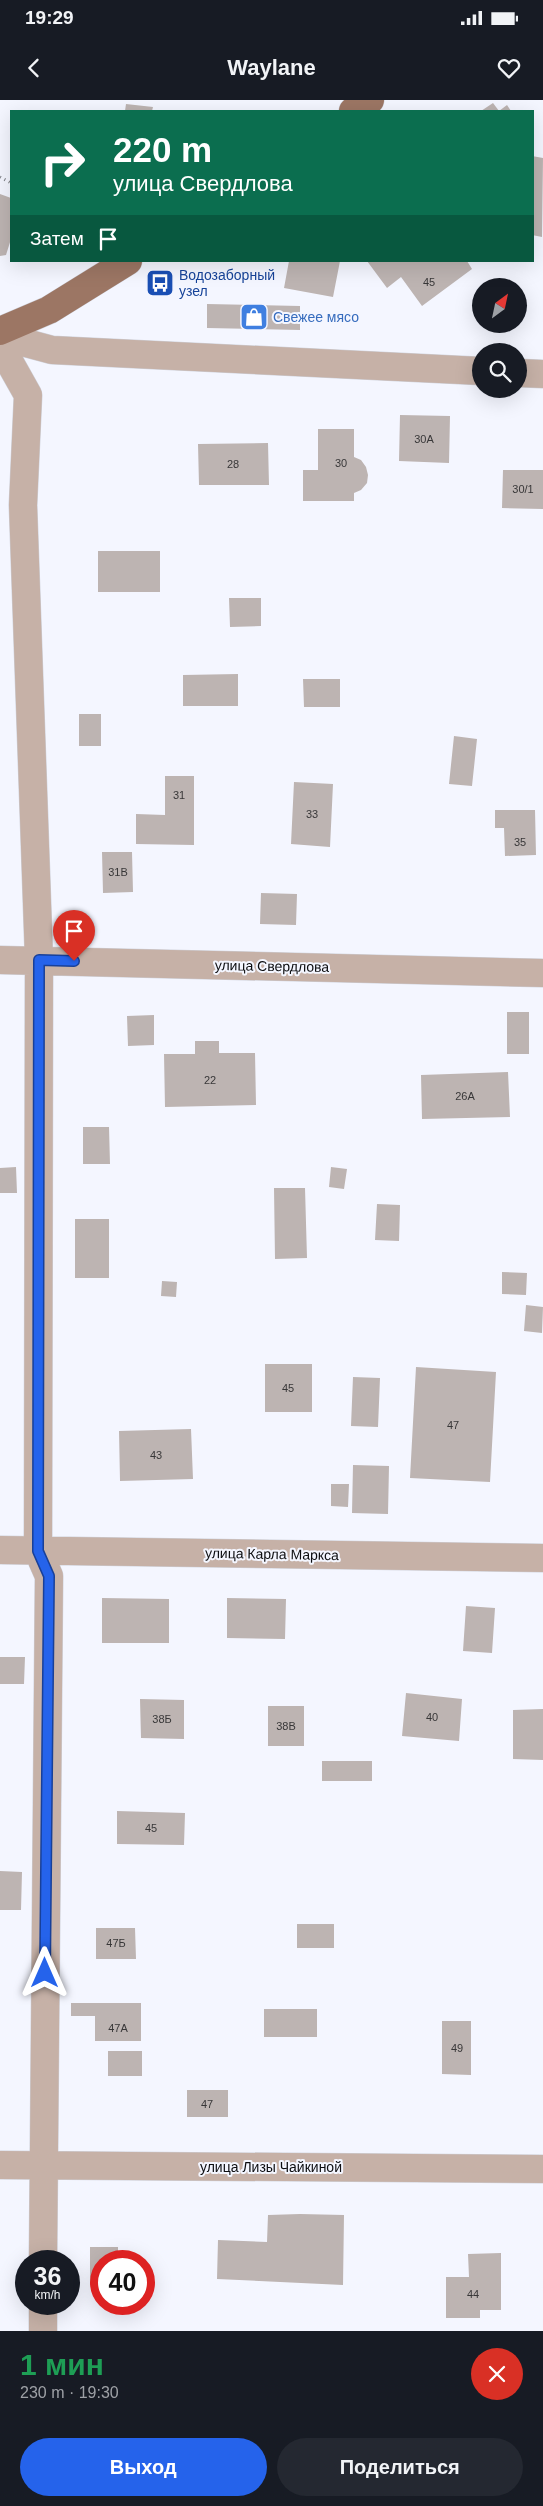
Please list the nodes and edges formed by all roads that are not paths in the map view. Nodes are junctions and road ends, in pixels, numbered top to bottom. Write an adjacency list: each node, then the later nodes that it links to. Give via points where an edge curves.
1 (370, 100): 2 (main road)
2 (355, 110)
3 (126, 262): 4 (main road, via 48,310)
4 (0, 331)
5 (0, 336): 7 (street, via 52,350)
6 (0, 345): 11 (street, via 28,396 23,504)
7 (472, 371)
8 (527, 373): 9 (street)
9 (543, 374)
10 (0, 960): 11 (street, улица Свердлова)
11 (39, 960): 12 (street, улица Свердлова); 14 (street)
12 (543, 973)
13 (0, 1550): 14 (street, улица Карла Маркса)
14 (38, 1551): 15 (street, улица Карла Маркса); 17 (street, via 49,1576)
15 (543, 1558)
16 (0, 2165): 17 (street, улица Лизы Чайкиной)
17 (44, 2165): 18 (street, улица Лизы Чайкиной); 19 (street)
18 (543, 2169)
19 (43, 2250)
20 (43, 2315): 21 (street)
21 (43, 2331)

